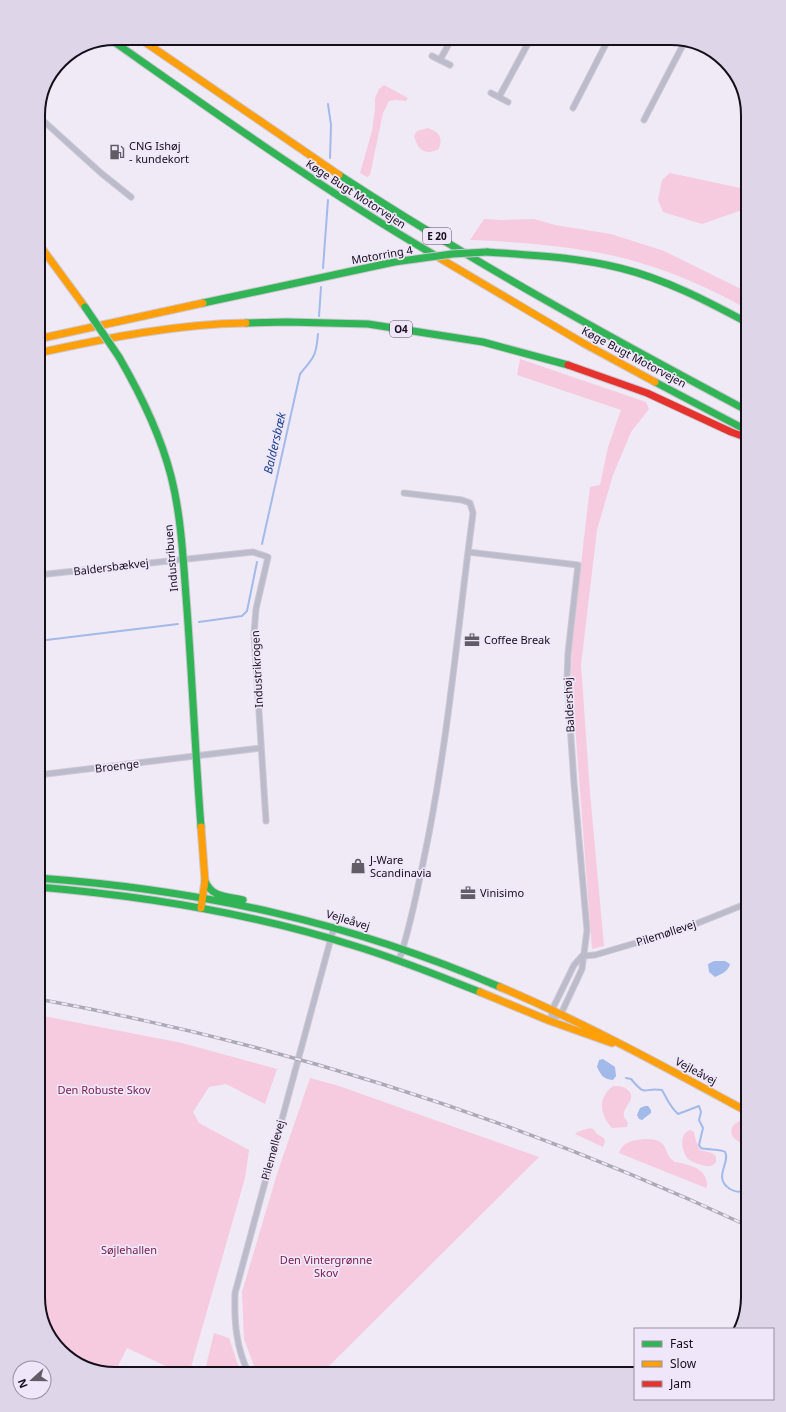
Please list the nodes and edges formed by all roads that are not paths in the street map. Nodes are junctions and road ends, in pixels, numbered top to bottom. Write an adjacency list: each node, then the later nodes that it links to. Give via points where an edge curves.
1 (119, 45): 22 (main road, Køge Bugt Motorvejen / E 20, via 264,147 394,232 583,343)
2 (149, 45): 21 (main road, Køge Bugt Motorvejen / E 20, via 273,131 510,281)
3 (448, 45): 8 (street)
4 (527, 45): 11 (street)
5 (605, 45): 13 (street)
6 (682, 46): 14 (street)
7 (432, 56): 8 (street)
8 (440, 60): 9 (street)
9 (450, 65)
10 (491, 93): 11 (street)
11 (499, 97): 12 (street)
12 (508, 102)
13 (573, 108)
14 (644, 120)
15 (45, 122): 16 (street)
16 (131, 197)
17 (45, 253): 26 (main road, Industribuen, bridge, via 119,357 150,415 163,448 176,497)
18 (741, 320): 19 (main road, Motorring 4, bridge, via 672,285 619,268 562,257 487,252 394,262)
19 (45, 337)
20 (45, 352): 23 (main road, O4, via 123,335 221,323 368,324 484,342 581,368 647,393)
21 (741, 407)
22 (741, 427)
23 (741, 436)
24 (404, 493): 25 (street, via 470,503 473,513)
25 (468, 552): 41 (street, via 430,830); 42 (street, Baldershøj, via 578,565 567,679 587,930)
26 (183, 559): 27 (street, Baldersbækvej); 28 (street, Industrikrogen, via 253,552 268,556 256,609 254,634); 29 (main road, Industribuen)
27 (45, 575)
28 (261, 748): 29 (street); 31 (street, Industrikrogen)
29 (196, 757): 30 (street, Broenge); 33 (main road, Industribuen)
30 (45, 774)
31 (266, 821)
32 (45, 879): 35 (main road, Vejleåvej)
33 (205, 881): 35 (main road, Industribuen); 38 (main road, via 213,893 254,903)
34 (45, 888): 37 (main road, Vejleåvej, via 118,894)
35 (203, 897): 37 (main road, Industribuen); 38 (main road, Vejleåvej)
36 (741, 906): 42 (street, Pilemøllevej, via 683,929 595,956)
37 (201, 908): 40 (main road, Vejleåvej, via 266,921)
38 (268, 910): 39 (main road, Vejleåvej)
39 (334, 927): 40 (street, Pilemøllevej); 41 (main road, Vejleåvej)
40 (331, 939): 43 (main road, Vejleåvej); 49 (street, Pilemøllevej, via 235,1293 236,1333)
41 (403, 949): 43 (street); 44 (main road, Vejleåvej, via 480,978)
42 (582, 956): 44 (street, Baldershøj, via 574,965); 45 (street, Baldershøj, via 582,969)
43 (399, 960): 46 (main road, Vejleåvej)
44 (552, 1010): 45 (main road, Vejleåvej); 46 (street, Baldershøj)
45 (561, 1014): 46 (street); 47 (main road, Vejleåvej)
46 (551, 1020): 47 (main road, Vejleåvej)
47 (633, 1050): 48 (main road, Vejleåvej)
48 (741, 1108)
49 (246, 1367)

